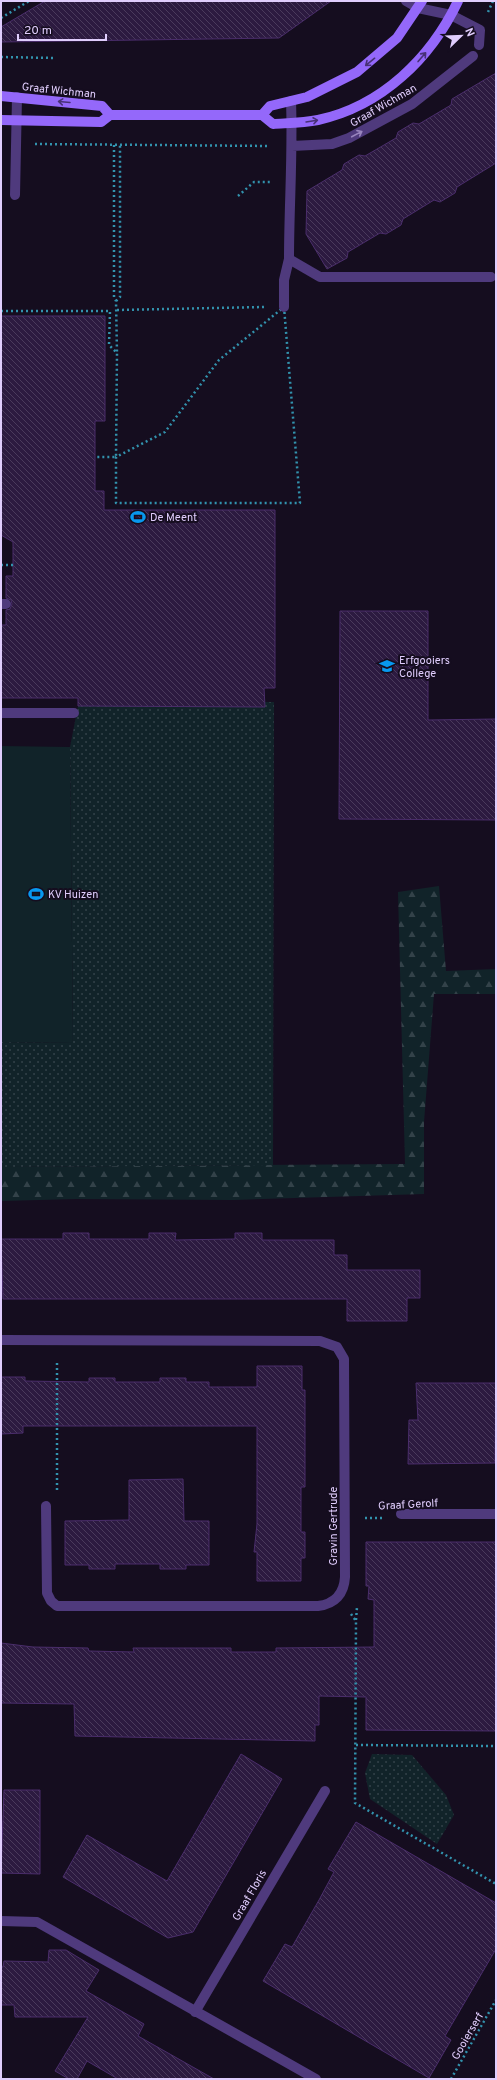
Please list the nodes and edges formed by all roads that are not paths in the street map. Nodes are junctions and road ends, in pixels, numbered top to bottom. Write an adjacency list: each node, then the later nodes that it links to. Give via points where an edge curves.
1 (406, 1): 3 (street)
2 (458, 1): 4 (main road, Graaf Wichman)
3 (420, 4): 4 (street); 9 (main road, one-way to 9, via 396,38 357,72 323,90)
4 (451, 15): 5 (street, via 480,30); 14 (main road, Graaf Wichman, one-way to 4, via 326,117 381,92 410,70 438,37)
5 (479, 45)
6 (473, 56): 15 (street, Graaf Wichman, one-way to 6, via 332,144 349,138 412,104)
7 (1, 96): 8 (main road, Graaf Wichman)
8 (17, 98): 10 (main road, Graaf Wichman, one-way to 8, via 102,106); 13 (street)
9 (291, 101): 11 (main road, via 270,106); 14 (street)
10 (110, 115): 11 (main road, Graaf Wichman); 13 (main road, Graaf Wichman, via 101,122)
11 (262, 115): 14 (main road, Graaf Wichman, via 273,124)
12 (1, 120): 13 (main road, Graaf Wichman)
13 (16, 121): 16 (street)
14 (292, 123): 15 (street)
15 (292, 146): 17 (street)
16 (16, 194)
17 (289, 259): 18 (street, via 320,277); 19 (street)
18 (491, 277)
19 (280, 307)
20 (1, 713): 21 (street)
21 (74, 713)
22 (1, 1340): 23 (street, Gravin Gertrude, via 320,1341 334,1345 345,1364 345,1584 338,1598 331,1603 318,1606 57,1606 52,1603 47,1593)
23 (46, 1506)
24 (401, 1514): 25 (street, Graaf Gerolf)
25 (496, 1514)
26 (324, 1791): 28 (street, Graaf Floris)
27 (1, 1921): 28 (street, via 37,1922)
28 (195, 2012): 29 (street)
29 (316, 2079)

